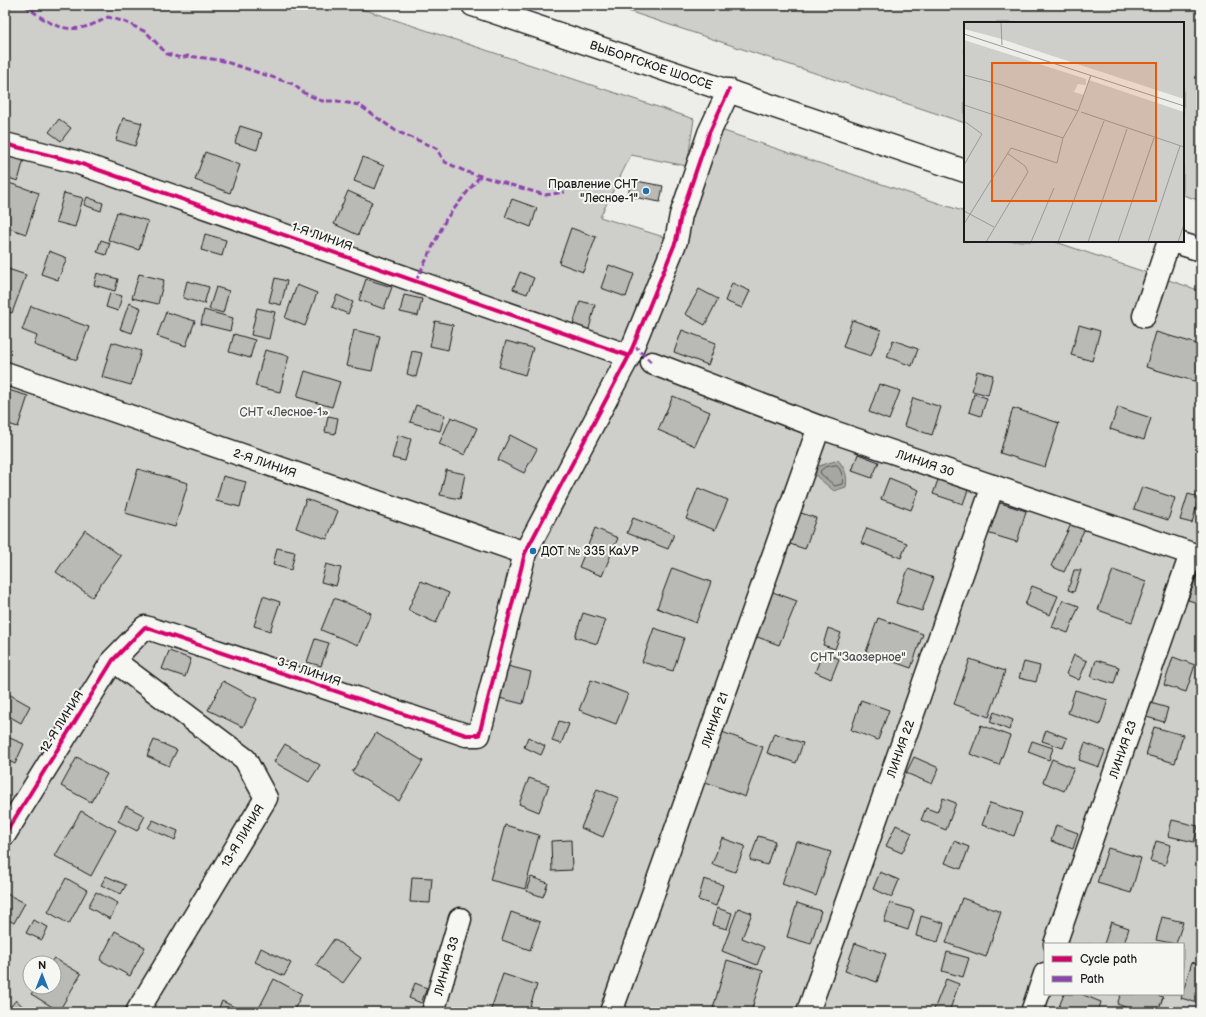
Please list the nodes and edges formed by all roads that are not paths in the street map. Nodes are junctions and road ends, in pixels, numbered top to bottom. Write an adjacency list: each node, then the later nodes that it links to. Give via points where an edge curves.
1 (473, 5): 2 (street, ВЫБОРГСКОЕ ШОССЕ)
2 (729, 90): 4 (street, ВЫБОРГСКОЕ ШОССЕ); 9 (street, via 709,133 681,215 676,241)
3 (5, 144): 9 (street, 1-Я ЛИНИЯ, via 83,164)
4 (964, 170)
5 (1171, 242): 8 (street)
6 (1174, 242): 7 (street)
7 (1201, 250)
8 (1144, 316)
9 (629, 356): 14 (street)
10 (652, 363): 12 (street, ЛИНИЯ 30)
11 (5, 373): 14 (street, 2-Я ЛИНИЯ)
12 (819, 428): 13 (street, ЛИНИЯ 30); 24 (street, ЛИНИЯ 21)
13 (993, 486): 15 (street, ЛИНИЯ 30); 25 (street, ЛИНИЯ 22)
14 (525, 553): 16 (street, 3-Я ЛИНИЯ, via 479,735 466,735)
15 (1196, 556): 20 (street, ЛИНИЯ 23)
16 (145, 627): 17 (street, 12-Я ЛИНИЯ)
17 (112, 660): 18 (street, 12-Я ЛИНИЯ); 22 (street, 13-Я ЛИНИЯ, via 245,759 266,798)
18 (5, 834)
19 (460, 919): 23 (street, ЛИНИЯ 33)
20 (1056, 943)
21 (1044, 977): 26 (street)
22 (137, 1012)
23 (433, 1012)
24 (611, 1012)
25 (808, 1012)
26 (1032, 1012)

